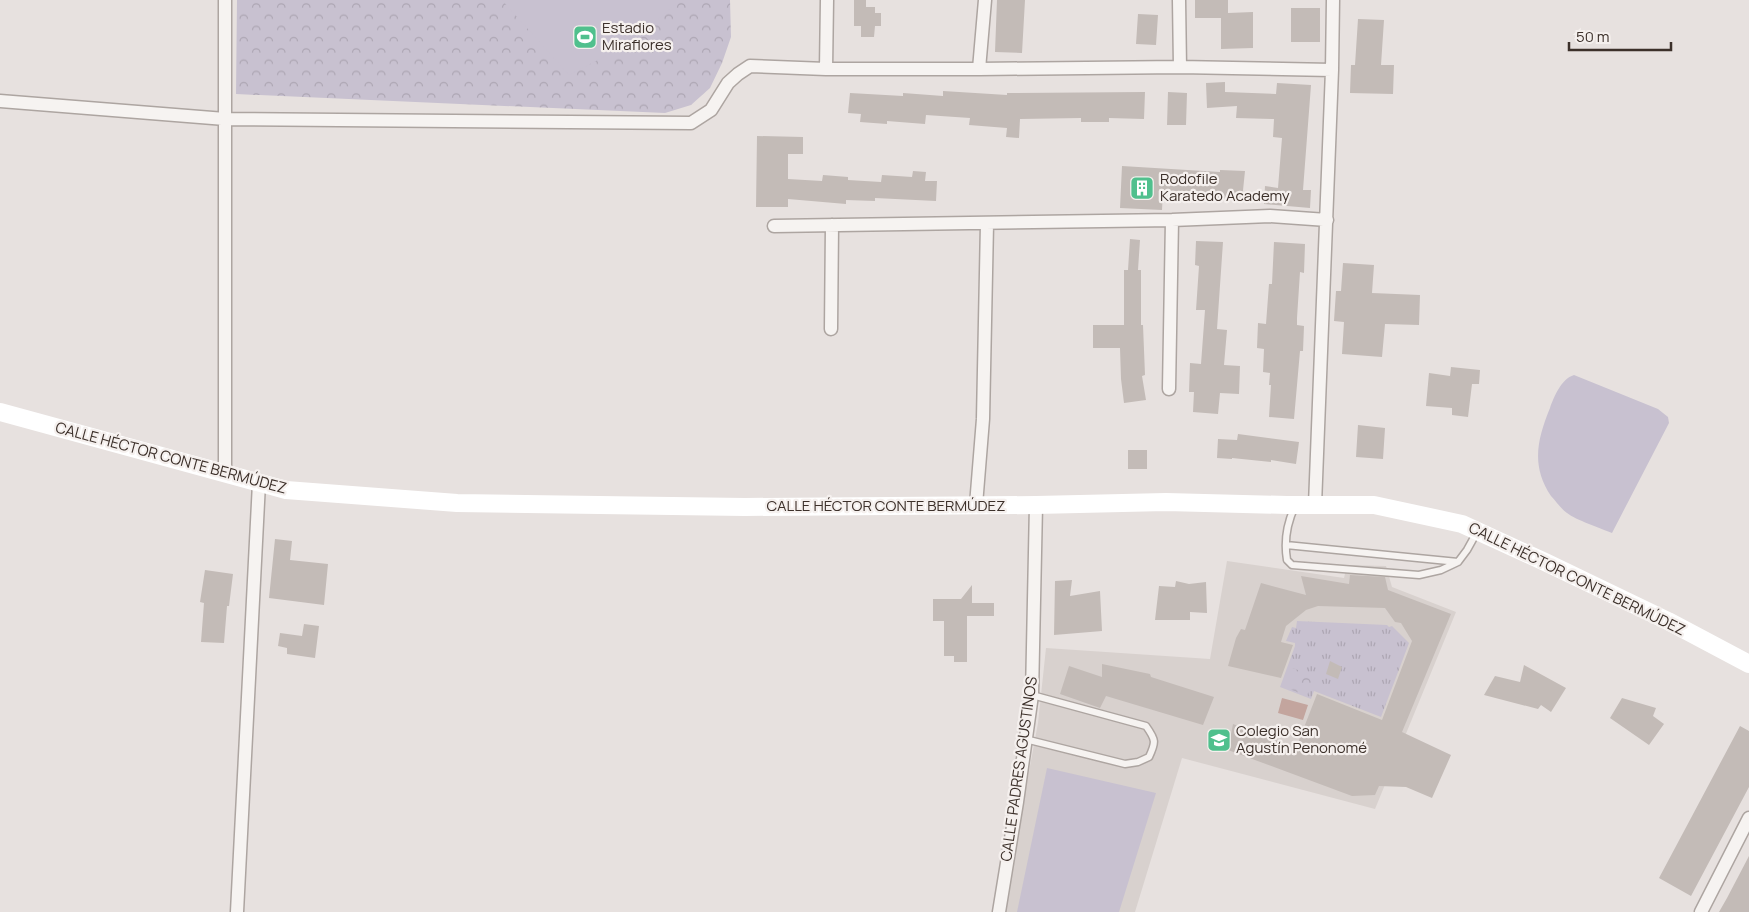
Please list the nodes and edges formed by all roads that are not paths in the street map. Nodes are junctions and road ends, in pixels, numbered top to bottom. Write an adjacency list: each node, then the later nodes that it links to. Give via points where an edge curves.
1 (226, 0): 11 (street)
2 (827, 0): 7 (street)
3 (985, 0): 8 (street)
4 (1179, 0): 6 (street)
5 (1333, 0): 9 (street)
6 (1180, 67): 8 (street); 9 (street)
7 (826, 68): 8 (street); 11 (street, via 750,66 728,83 710,110 691,123)
8 (979, 69)
9 (1332, 70): 13 (street)
10 (0, 101): 11 (street)
11 (224, 119): 20 (street)
12 (1172, 220): 13 (street, via 1270,216); 14 (street); 18 (street)
13 (1327, 220): 25 (street)
14 (987, 224): 15 (street); 22 (street, via 984,419)
15 (832, 225): 16 (street); 17 (street)
16 (774, 226)
17 (831, 329)
18 (1169, 389)
19 (0, 412): 20 (street, CALLE HÉCTOR CONTE BERMÚDEZ)
20 (225, 474): 21 (street, CALLE HÉCTOR CONTE BERMÚDEZ)
21 (259, 483): 22 (street, CALLE HÉCTOR CONTE BERMÚDEZ, via 286,490 457,503 745,507); 33 (street)
22 (976, 505): 23 (street, CALLE HÉCTOR CONTE BERMÚDEZ)
23 (1036, 505): 24 (street, CALLE HÉCTOR CONTE BERMÚDEZ, via 1166,502); 30 (street, CALLE PADRES AGUSTINOS)
24 (1295, 505): 25 (street, CALLE HÉCTOR CONTE BERMÚDEZ); 27 (lane, via 1288,521)
25 (1315, 505): 26 (street, CALLE HÉCTOR CONTE BERMÚDEZ, via 1374,505 1462,524)
26 (1478, 531): 28 (lane); 29 (street, CALLE HÉCTOR CONTE BERMÚDEZ, via 1668,621)
27 (1286, 546): 28 (lane); 28 (lane, via 1287,560 1292,565 1334,569 1419,575)
28 (1458, 562)
29 (1749, 664)
30 (1032, 695): 31 (street, CALLE PADRES AGUSTINOS); 31 (lane, via 1146,726 1155,744 1149,757 1125,764)
31 (1025, 739): 34 (street, CALLE PADRES AGUSTINOS)
32 (1749, 818): 35 (street)
33 (237, 912)
34 (999, 912)
35 (1701, 912)

